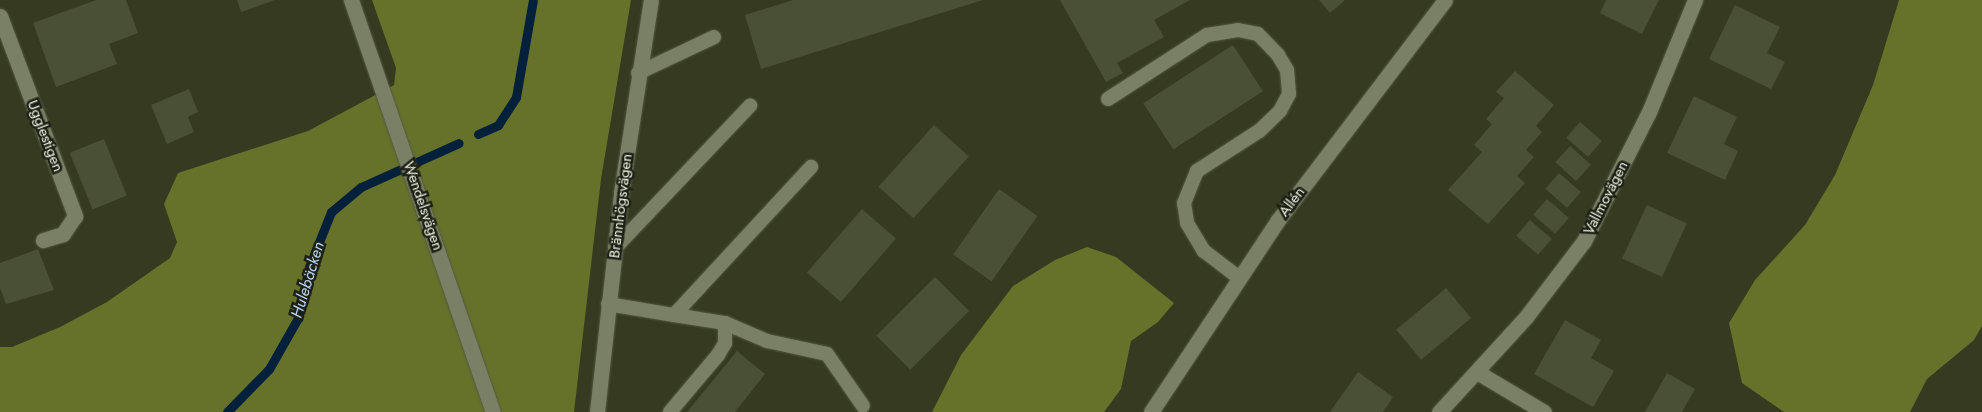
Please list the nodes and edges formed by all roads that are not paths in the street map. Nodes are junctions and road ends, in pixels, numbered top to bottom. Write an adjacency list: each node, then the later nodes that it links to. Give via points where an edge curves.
1 (352, 0): 19 (street, Wendelsvägen)
2 (651, 0): 7 (street, Brännhögsvägen)
3 (1445, 0): 13 (street, Allén)
4 (1695, 0): 17 (street, Vallmovägen, via 1649,112 1584,241)
5 (0, 16): 11 (street, Ugglestigen, via 75,216 63,234)
6 (714, 37): 7 (lane)
7 (638, 73): 12 (street, Brännhögsvägen)
8 (1108, 99): 13 (lane, via 1207,35 1238,30 1258,34 1278,55 1287,70 1289,94 1280,111 1259,131 1197,170 1184,203 1187,224 1204,251)
9 (750, 106): 12 (lane)
10 (811, 167): 15 (lane)
11 (43, 240)
12 (616, 247): 14 (street, Brännhögsvägen)
13 (1238, 277): 22 (street, Allén)
14 (608, 304): 15 (lane); 20 (street, Brännhögsvägen)
15 (674, 315): 16 (lane)
16 (725, 323): 18 (lane, via 767,341 827,354); 21 (lane, via 725,342 718,355)
17 (1477, 372): 23 (street, Vallmovägen); 24 (street)
18 (863, 406)
19 (493, 412)
20 (597, 412)
21 (670, 412)
22 (1151, 412)
23 (1439, 412)
24 (1544, 412)

